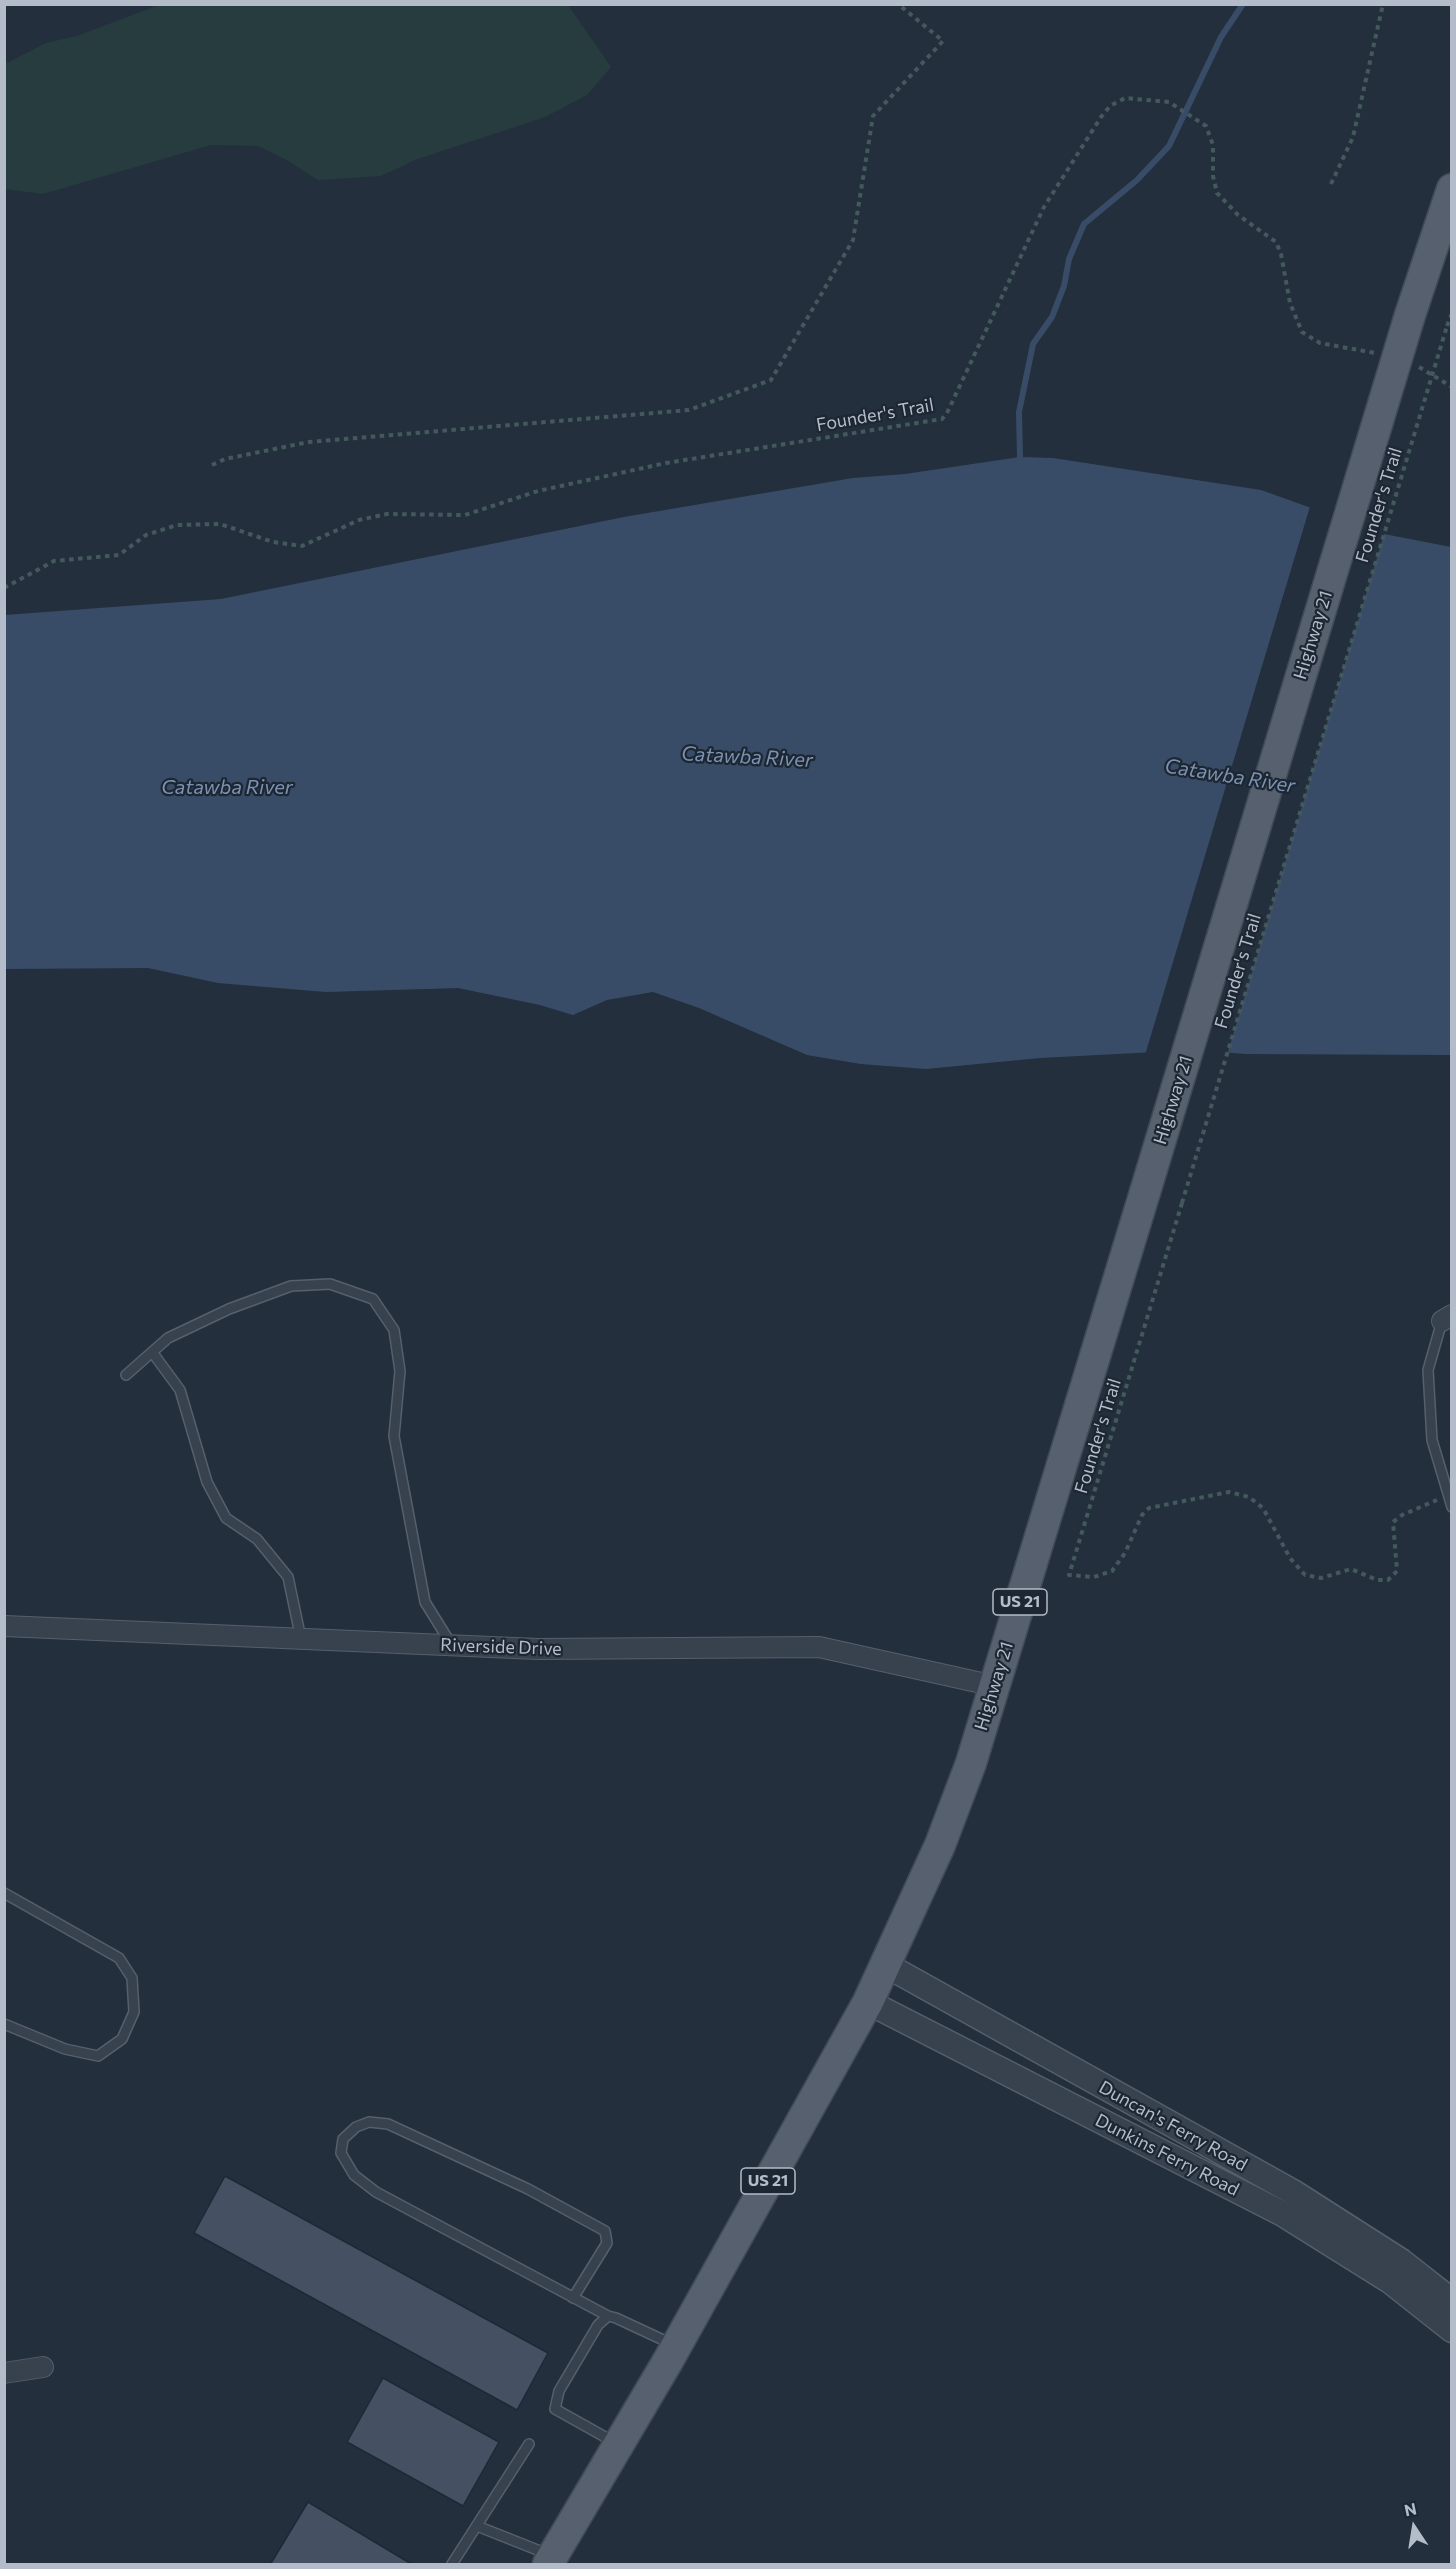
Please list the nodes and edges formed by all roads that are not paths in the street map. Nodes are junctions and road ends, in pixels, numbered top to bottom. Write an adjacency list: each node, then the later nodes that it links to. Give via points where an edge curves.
1 (1452, 189): 9 (main road, Highway 21 / US 21, bridge, via 1410,315)
2 (1447, 1318): 5 (lane, via 1428,1370 1432,1440)
3 (152, 1352): 4 (lane); 7 (lane, via 180,1389 207,1482 226,1518 257,1539 288,1577); 8 (lane, via 168,1338 229,1309 291,1286 330,1284 373,1299 394,1330 400,1371 394,1436 425,1602)
4 (126, 1375)
5 (1452, 1507)
6 (4, 1626): 7 (street, Riverside Drive)
7 (301, 1639): 8 (street, Riverside Drive)
8 (452, 1645): 9 (street, Riverside Drive, via 538,1649 819,1647)
9 (995, 1686): 11 (main road, Highway 21 / US 21, via 956,1806)
10 (4, 1893): 13 (lane, via 119,1958 132,1978 134,2012 122,2039 98,2056 65,2049)
11 (886, 1965): 12 (main road, Highway 21 / US 21); 15 (street, Duncan's Ferry Road, via 1293,2192 1401,2261)
12 (868, 2002): 17 (street, Dunkins Ferry Road, via 1283,2214 1390,2281); 18 (main road, US 21)
13 (4, 2024)
14 (573, 2298): 14 (lane, via 376,2192 354,2175 341,2153 343,2139 369,2121 388,2124 528,2189 604,2231 607,2243); 16 (lane)
15 (1452, 2301)
16 (608, 2316): 18 (lane); 22 (lane, via 598,2325 559,2391 555,2409)
17 (1452, 2330)
18 (675, 2346): 22 (main road, US 21)
19 (43, 2367): 20 (street)
20 (4, 2373)
21 (529, 2444): 23 (lane)
22 (618, 2445): 24 (main road, US 21)
23 (477, 2526): 24 (lane); 25 (lane)
24 (551, 2560)
25 (452, 2565)

